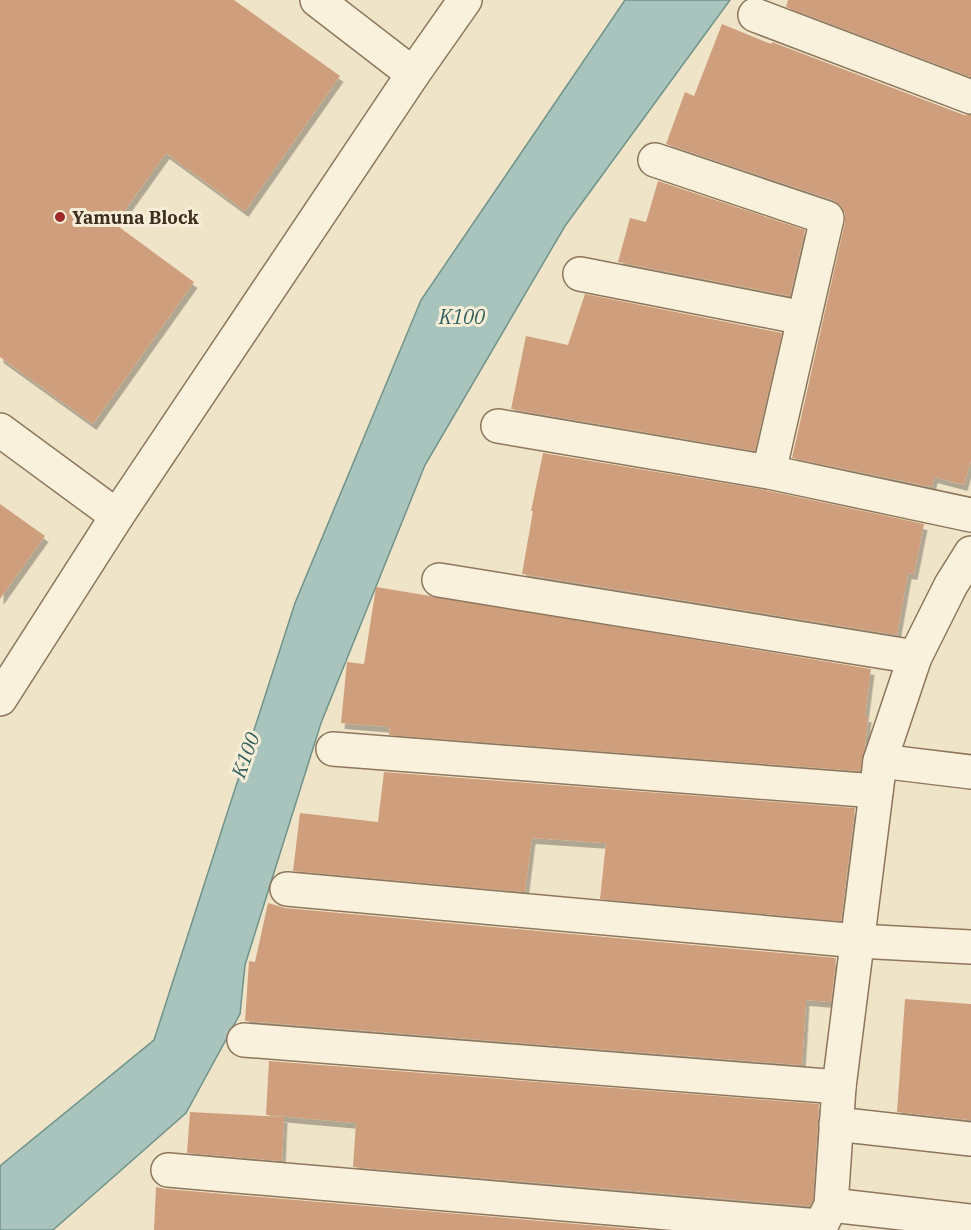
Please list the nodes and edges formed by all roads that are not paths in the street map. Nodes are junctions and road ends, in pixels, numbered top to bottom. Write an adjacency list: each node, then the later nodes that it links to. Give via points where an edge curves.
1 (317, 0): 4 (street)
2 (465, 0): 4 (street)
3 (755, 15): 5 (street)
4 (413, 74): 13 (street)
5 (971, 97)
6 (655, 160): 8 (street, via 827,218)
7 (580, 274): 8 (street)
8 (804, 318): 11 (street)
9 (498, 426): 11 (street)
10 (0, 430): 13 (street)
11 (769, 472): 12 (street)
12 (971, 515)
13 (117, 516): 18 (street)
14 (971, 553): 16 (street)
15 (439, 580): 17 (street)
16 (961, 586): 17 (street)
17 (915, 657): 21 (street)
18 (0, 699)
19 (333, 749): 21 (street)
20 (971, 772): 21 (street)
21 (878, 776): 23 (street)
22 (287, 889): 23 (street)
23 (858, 941): 24 (street); 26 (street)
24 (971, 947)
25 (244, 1040): 26 (street)
26 (839, 1087): 27 (street)
27 (836, 1125): 28 (street); 30 (street)
28 (971, 1139)
29 (168, 1170): 30 (street)
30 (823, 1220): 31 (street)
31 (971, 1221)

